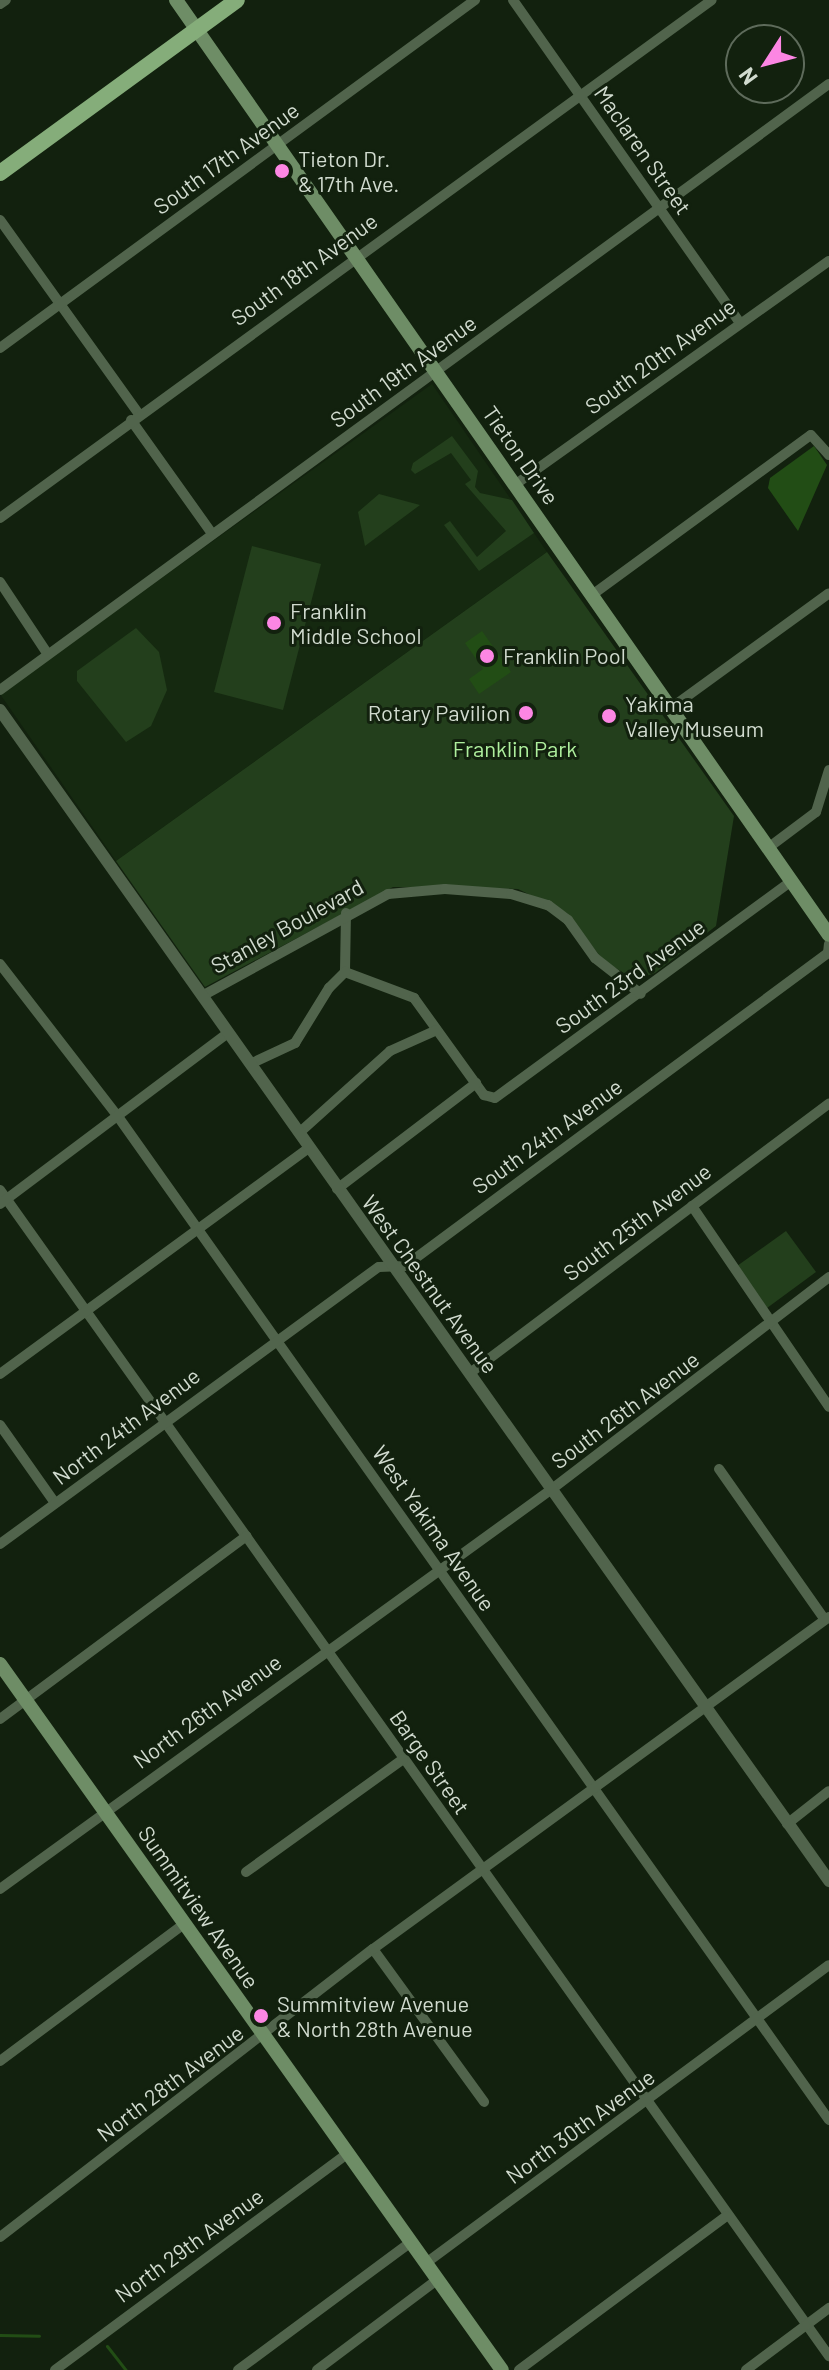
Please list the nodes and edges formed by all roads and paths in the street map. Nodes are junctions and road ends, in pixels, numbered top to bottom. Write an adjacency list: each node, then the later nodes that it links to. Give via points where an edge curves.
1 (6, 0): 7 (street)
2 (176, 0): 8 (main road, Tieton Drive)
3 (237, 0): 8 (main road)
4 (475, 0): 11 (street, South 17th Avenue)
5 (513, 0): 10 (street, Maclaren Street)
6 (712, 0): 10 (street, South 18th Avenue)
7 (0, 4)
8 (196, 30): 11 (main road, Tieton Drive); 12 (main road)
9 (829, 84): 13 (street, South 19th Avenue)
10 (581, 95): 13 (street, Maclaren Street); 15 (street, South 18th Avenue)
11 (278, 145): 15 (main road, Tieton Drive); 17 (street, South 17th Avenue)
12 (0, 173)
13 (658, 208): 18 (street, Maclaren Street); 20 (street, South 19th Avenue)
14 (0, 220): 17 (street)
15 (356, 256): 20 (main road, Tieton Drive); 21 (street, South 18th Avenue)
16 (829, 261): 18 (street, South 20th Avenue)
17 (61, 304): 19 (street, South 17th Avenue); 21 (street)
18 (740, 323): 23 (street, South 20th Avenue)
19 (0, 348)
20 (436, 372): 23 (main road, Tieton Drive); 25 (street, South 19th Avenue)
21 (135, 417): 24 (street, South 18th Avenue); 25 (street)
22 (829, 455): 28 (street, via 811,435)
23 (516, 484): 28 (main road, Tieton Drive)
24 (0, 518)
25 (211, 532): 29 (street, South 19th Avenue)
26 (0, 582): 29 (street)
27 (829, 593): 31 (street)
28 (592, 595): 31 (main road, Tieton Drive)
29 (47, 653): 30 (street, South 19th Avenue)
30 (0, 690)
31 (671, 708): 34 (main road, Tieton Drive)
32 (0, 710): 42 (street, West Chestnut Avenue)
33 (829, 770): 34 (street, via 816,812)
34 (768, 848): 35 (main road, Tieton Drive)
35 (791, 881): 37 (main road, Tieton Drive); 41 (street, South 23rd Avenue)
36 (346, 913): 40 (street); 41 (street, Stanley Boulevard, via 388,894 445,889 511,894 548,905 568,920 595,958); 42 (street, Stanley Boulevard)
37 (829, 935)
38 (829, 944): 55 (street, South 24th Avenue, via 828,953 405,1266)
39 (0, 964): 48 (street, West Yakima Avenue)
40 (345, 972): 43 (street, via 414,998); 45 (street, via 295,1043)
41 (641, 994): 46 (street, South 23rd Avenue, via 489,1098)
42 (202, 996): 44 (street, West Chestnut Avenue)
43 (437, 1030): 46 (street); 49 (street, via 390,1051)
44 (228, 1033): 45 (street, West Chestnut Avenue); 48 (street)
45 (250, 1064): 49 (street, West Chestnut Avenue)
46 (476, 1083): 51 (street)
47 (829, 1103): 53 (street, South 25th Avenue)
48 (119, 1118): 52 (street); 54 (street, West Yakima Avenue)
49 (299, 1133): 50 (street, West Chestnut Avenue)
50 (309, 1148): 51 (street, West Chestnut Avenue); 54 (street)
51 (337, 1189): 55 (street, West Chestnut Avenue)
52 (2, 1198): 57 (street, Barge Street)
53 (692, 1206): 58 (street); 60 (street, South 25th Avenue)
54 (195, 1229): 57 (street); 59 (street, West Yakima Avenue)
55 (390, 1264): 59 (street, South 24th Avenue); 60 (street, West Chestnut Avenue)
56 (829, 1277): 58 (street, South 26th Avenue)
57 (87, 1309): 61 (street); 63 (street, Barge Street)
58 (770, 1320): 62 (street); 66 (street, South 26th Avenue, via 761,1333)
59 (275, 1339): 63 (street, North 24th Avenue); 70 (street, West Yakima Avenue)
60 (470, 1373): 66 (street, West Chestnut Avenue)
61 (0, 1374)
62 (829, 1407)
63 (165, 1421): 67 (street, North 24th Avenue); 68 (street, Barge Street)
64 (0, 1425): 67 (street)
65 (719, 1469): 71 (street)
66 (552, 1489): 70 (street, South 26th Avenue); 75 (street, West Chestnut Avenue)
67 (55, 1503): 69 (street, North 24th Avenue)
68 (246, 1536): 72 (street, Barge Street); 74 (street)
69 (0, 1544)
70 (440, 1570): 72 (street, North 26th Avenue); 78 (street, West Yakima Avenue)
71 (827, 1618): 75 (street, North 28th Avenue)
72 (325, 1649): 77 (street, Barge Street); 80 (street, North 26th Avenue)
73 (0, 1664): 74 (main road, Summitview Avenue)
74 (26, 1700): 76 (street); 80 (main road, Summitview Avenue)
75 (704, 1709): 78 (street, North 28th Avenue); 81 (street, West Chestnut Avenue)
76 (0, 1719)
77 (403, 1759): 82 (street, Barge Street); 83 (street)
78 (595, 1789): 82 (street, North 28th Avenue); 89 (street, West Yakima Avenue)
79 (829, 1791): 81 (street)
80 (105, 1811): 85 (street, North 26th Avenue); 86 (main road, Summitview Avenue)
81 (787, 1824): 84 (street, West Chestnut Avenue)
82 (482, 1869): 87 (street, North 28th Avenue); 93 (street, Barge Street)
83 (246, 1872)
84 (829, 1881)
85 (0, 1889)
86 (184, 1924): 90 (main road, Summitview Avenue); 91 (street)
87 (373, 1949): 90 (street, North 28th Avenue); 92 (street)
88 (829, 1965): 89 (street, North 30th Avenue)
89 (757, 2019): 93 (street, North 30th Avenue); 94 (street, West Yakima Avenue)
90 (264, 2036): 95 (main road, Summitview Avenue); 97 (street, North 28th Avenue)
91 (0, 2061)
92 (484, 2102)
93 (648, 2102): 96 (street, Barge Street); 99 (street, North 30th Avenue)
94 (829, 2120)
95 (348, 2153): 98 (main road, Summitview Avenue); 104 (street, North 29th Avenue)
96 (726, 2216): 102 (street, Barge Street); 108 (street)
97 (0, 2237)
98 (411, 2242): 99 (main road, Summitview Avenue); 105 (street)
99 (426, 2263): 100 (main road, Summitview Avenue)
100 (438, 2279): 106 (street); 107 (main road, Summitview Avenue)
101 (829, 2308): 102 (street)
102 (806, 2325): 103 (street, Barge Street); 109 (street)
103 (829, 2356)
104 (55, 2370)
105 (238, 2370)
106 (317, 2370)
107 (502, 2370)
108 (519, 2370)
109 (746, 2370)

